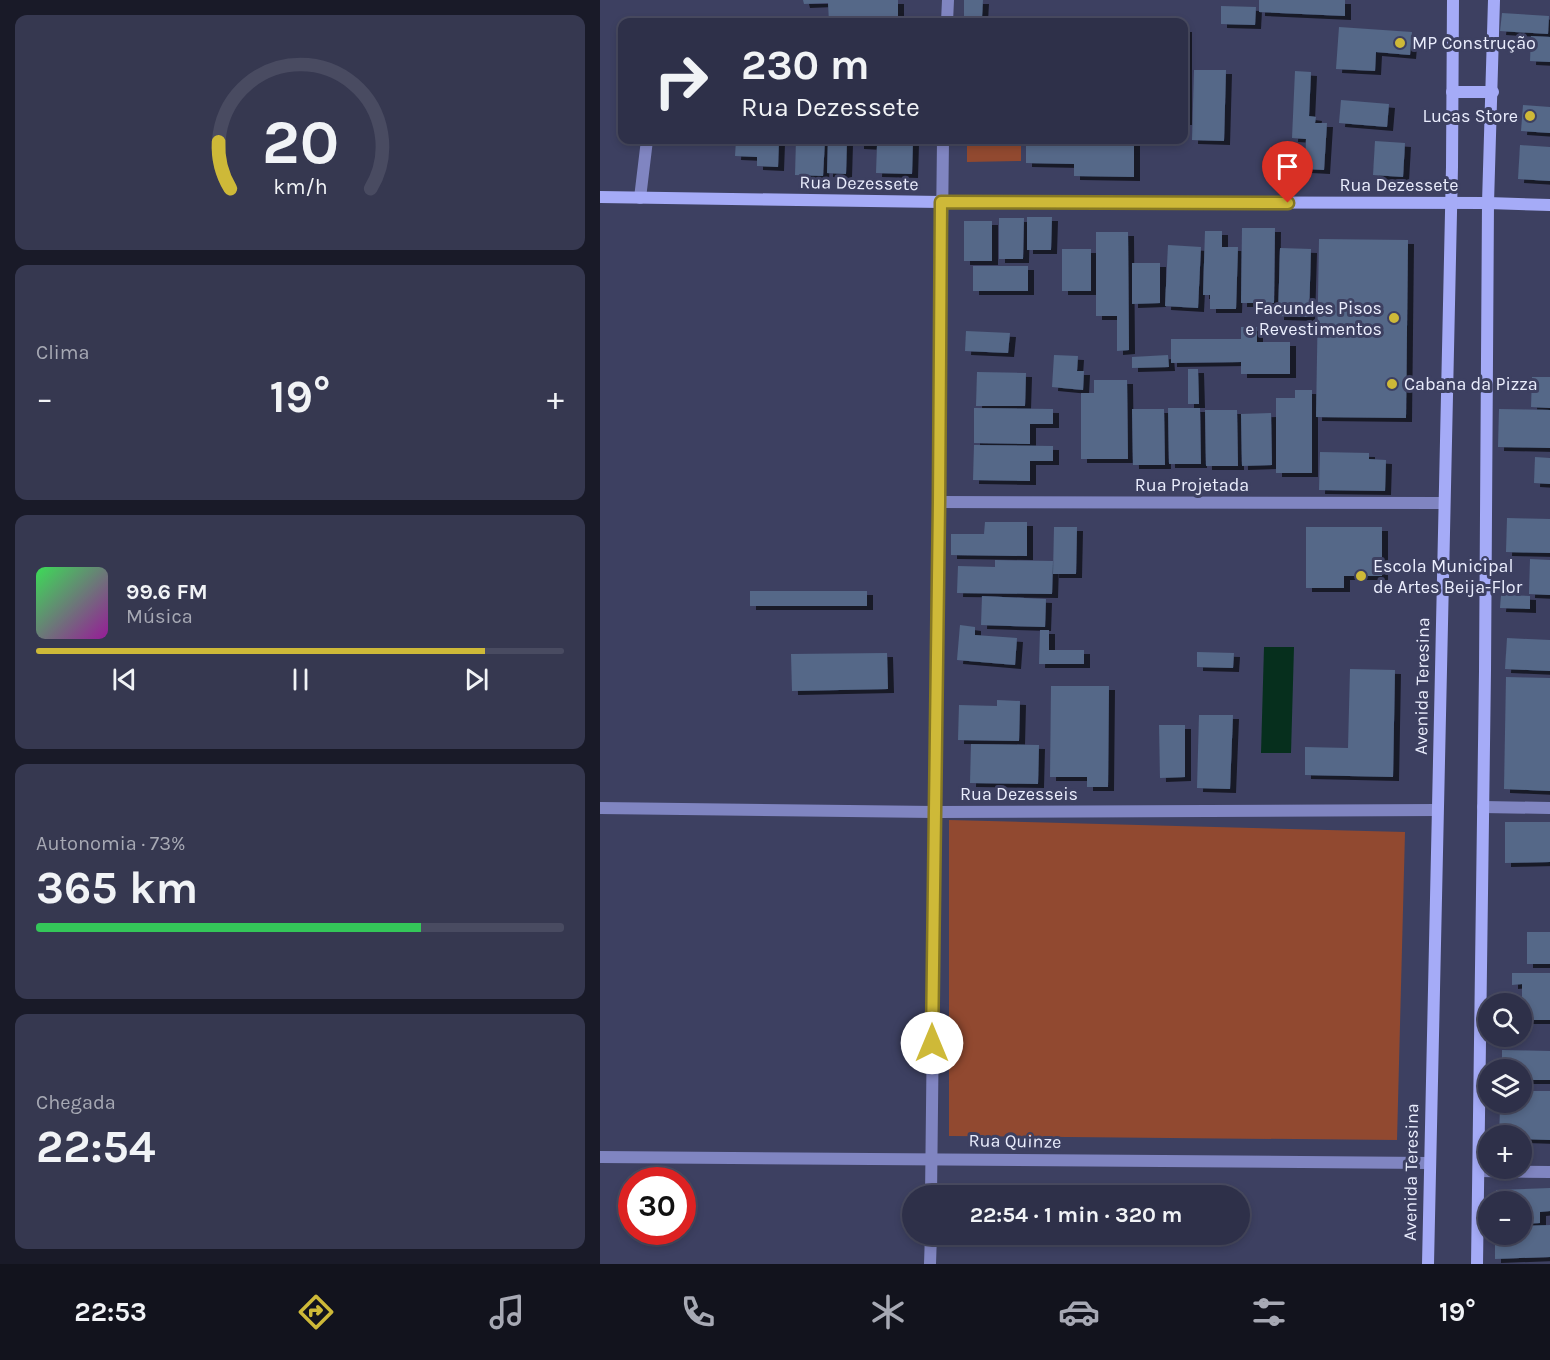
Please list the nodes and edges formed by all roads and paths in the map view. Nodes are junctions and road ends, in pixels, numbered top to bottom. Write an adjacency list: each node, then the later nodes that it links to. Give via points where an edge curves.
1 (948, 0): 4 (street)
2 (1453, 0): 5 (main road, Avenida Teresina)
3 (1494, 0): 6 (main road)
4 (947, 18)
5 (1452, 92): 6 (main road); 13 (main road, Avenida Teresina)
6 (1493, 92): 12 (main road)
7 (647, 144): 10 (street)
8 (943, 144): 11 (street)
9 (600, 197): 10 (main road, Rua Dezessete)
10 (640, 198): 11 (main road, Rua Dezessete)
11 (941, 202): 13 (main road, Rua Dezessete); 15 (street)
12 (1488, 202): 13 (main road, Rua Dezessete); 14 (main road, Rua Dezessete); 17 (main road)
13 (1449, 204): 16 (main road, Avenida Teresina)
14 (1550, 205)
15 (939, 502): 16 (street, Rua Projetada); 21 (street)
16 (1444, 504): 20 (main road, Avenida Teresina)
17 (1484, 807): 19 (street); 22 (main road)
18 (600, 808): 21 (street, Rua Dezesseis)
19 (1550, 808)
20 (1437, 810): 21 (street, Rua Dezesseis); 25 (main road, Avenida Teresina)
21 (934, 812): 24 (street)
22 (1480, 1125)
23 (600, 1157): 24 (street, Rua Quinze)
24 (931, 1158): 25 (street, Rua Quinze); 29 (street)
25 (1429, 1163): 32 (main road, Avenida Teresina)
26 (1532, 1172): 27 (street)
27 (1550, 1172)
28 (1479, 1179): 33 (main road)
29 (931, 1185)
30 (931, 1245): 31 (street)
31 (930, 1264)
32 (1428, 1264)
33 (1478, 1264)

